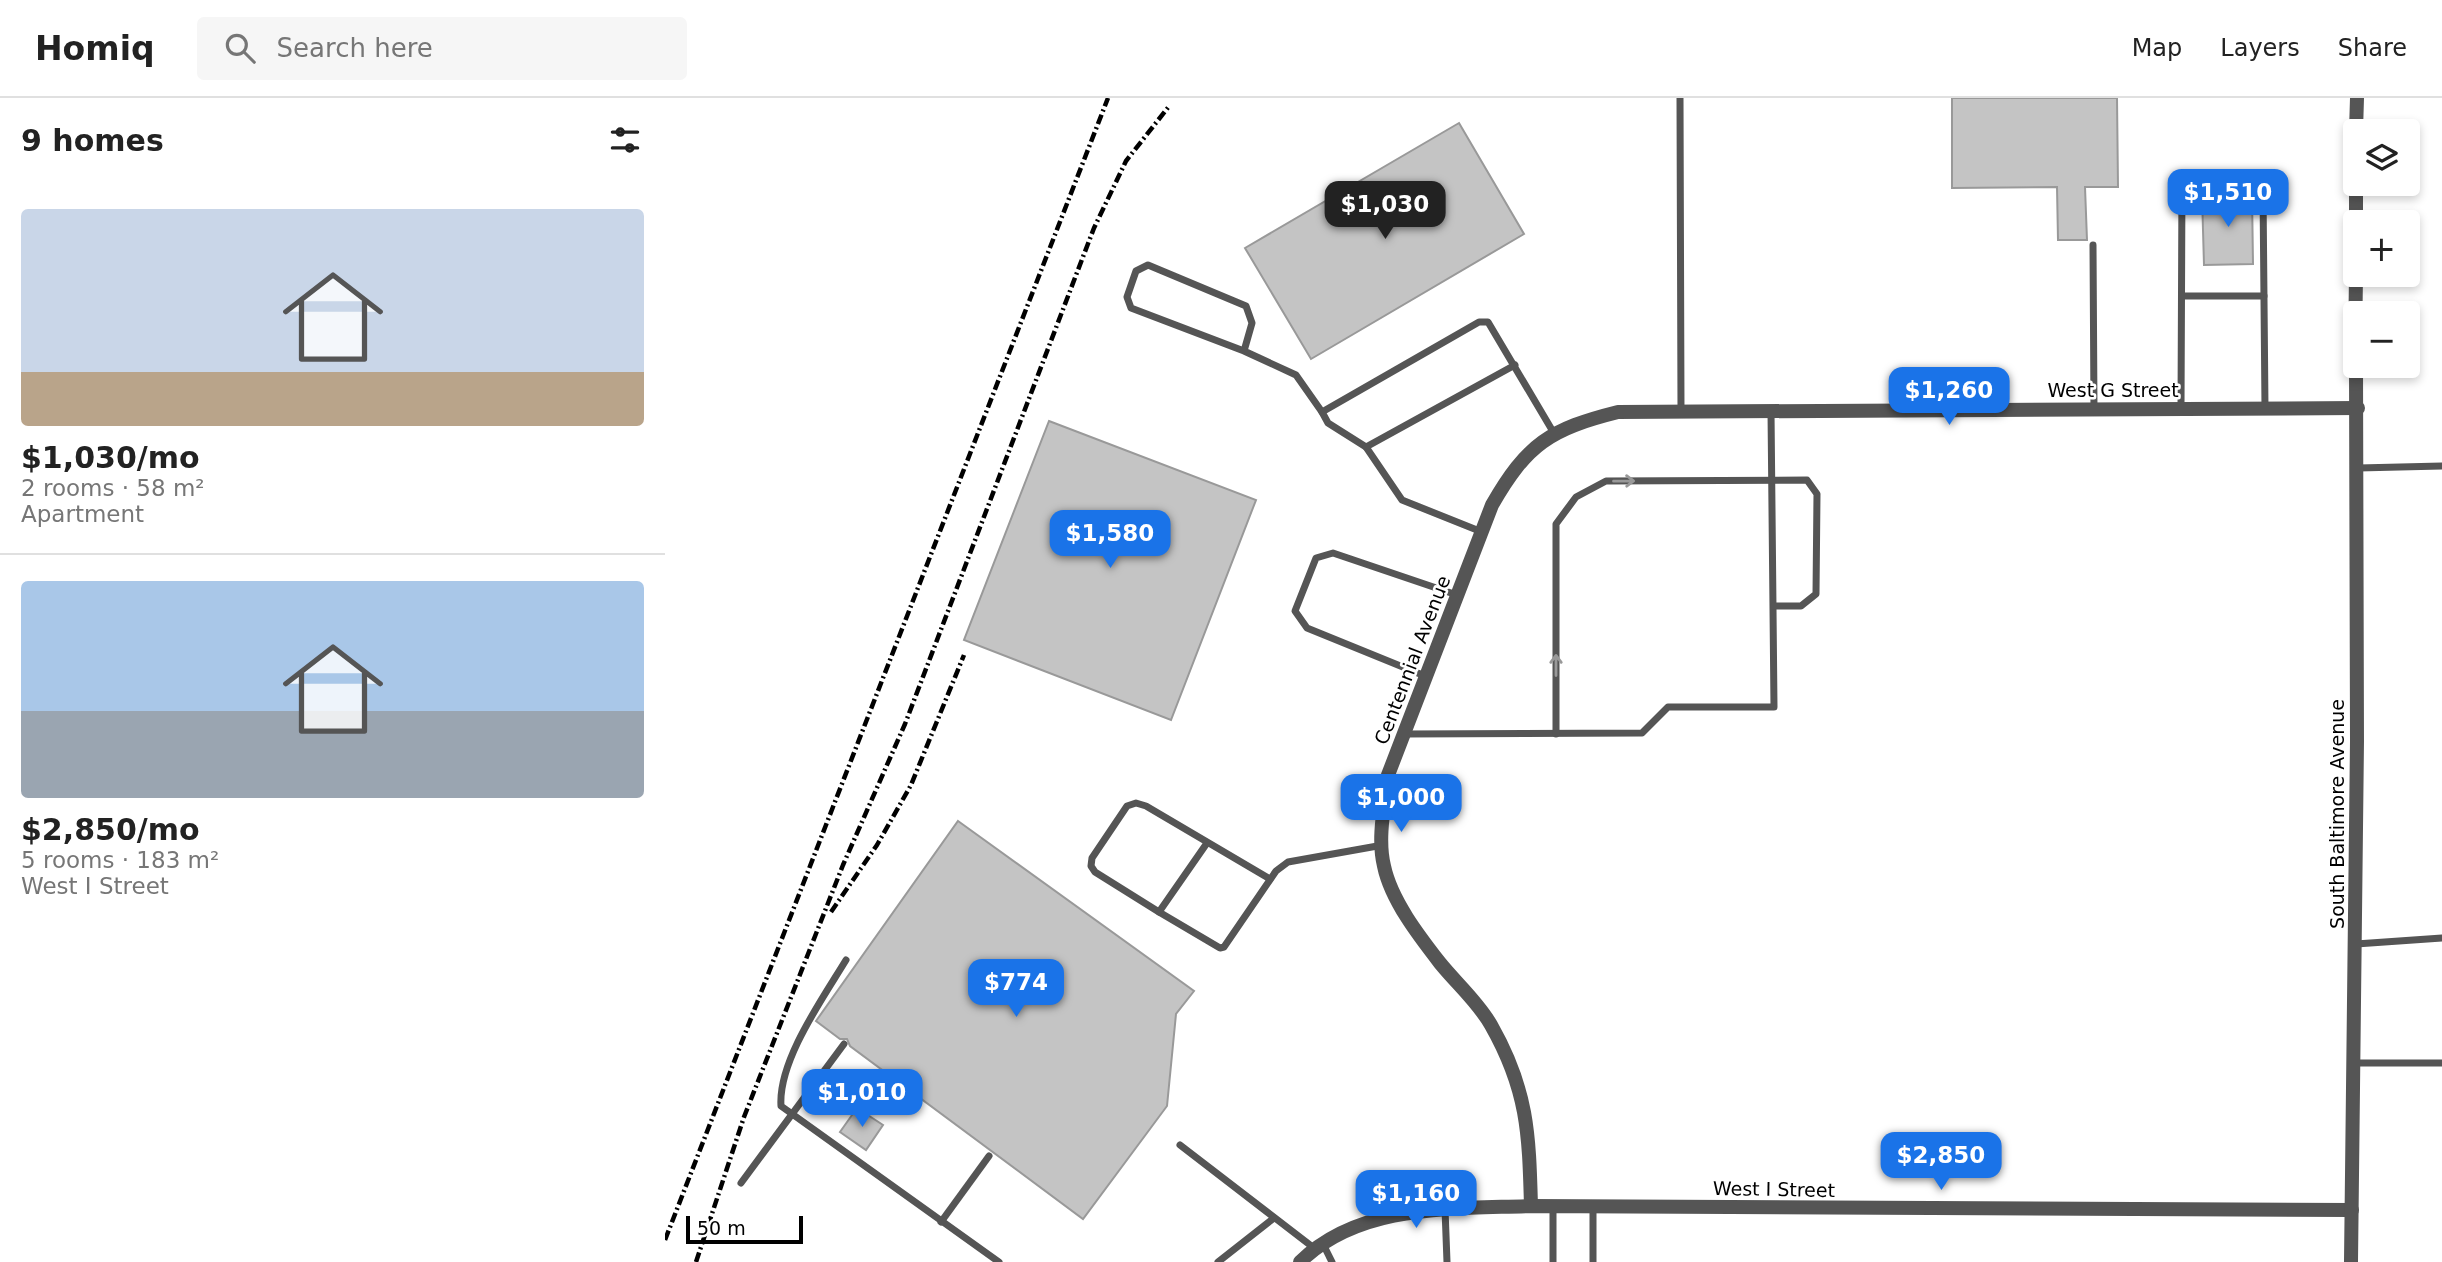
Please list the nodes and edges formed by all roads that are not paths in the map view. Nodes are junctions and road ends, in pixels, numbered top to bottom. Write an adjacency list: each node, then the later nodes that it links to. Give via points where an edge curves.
1 (1680, 98): 15 (lane)
2 (2357, 98): 3 (street)
3 (2356, 119)
4 (2093, 245): 11 (lane)
5 (2183, 296): 6 (lane); 6 (lane, via 2182,180 2190,174 2250,173 2263,191); 12 (lane)
6 (2264, 296): 13 (lane)
7 (1244, 351): 7 (lane, via 1252,323 1246,306 1148,265 1136,271 1127,297 1131,308); 16 (lane, via 1296,375)
8 (1515, 365): 16 (lane, via 1492,325 1479,322); 17 (lane); 19 (lane)
9 (2357, 378): 10 (street, South Baltimore Avenue)
10 (2358, 408): 13 (street, West G Street); 21 (street, South Baltimore Avenue)
11 (2094, 409): 12 (street, West G Street); 14 (street, West G Street)
12 (2181, 409): 13 (street, West G Street)
13 (2265, 409)
14 (1771, 410): 15 (street, West G Street); 22 (lane)
15 (1681, 411): 17 (street, West G Street, via 1618,412 1583,421)
16 (1322, 412): 19 (lane, via 1328,423)
17 (1555, 435): 18 (street, West G Street)
18 (1539, 443): 23 (street, Centennial Avenue, via 1514,467)
19 (1366, 447): 23 (lane, via 1402,500)
20 (2442, 466): 21 (lane)
21 (2358, 468): 34 (street, South Baltimore Avenue)
22 (1773, 480): 25 (lane); 25 (lane, via 1807,480 1817,494 1816,594 1801,607); 28 (lane, one-way to 22, via 1556,524 1576,497 1606,481)
23 (1482, 532): 24 (street, Centennial Avenue)
24 (1458, 595): 26 (street, Centennial Avenue); 26 (lane, via 1333,553 1316,558 1296,602 1295,611 1307,628)
25 (1774, 607): 28 (lane, via 1774,707 1668,707 1642,733)
26 (1426, 677): 27 (street, Centennial Avenue)
27 (1404, 734): 28 (lane); 30 (street, Centennial Avenue, via 1388,775)
28 (1556, 734)
29 (1207, 843): 31 (lane); 32 (lane); 32 (lane, via 1146,806 1127,806 1091,866)
30 (1383, 845): 31 (lane, via 1288,862); 43 (street, Centennial Avenue, via 1383,865 1411,921 1491,1024 1508,1062 1524,1102)
31 (1270, 879): 32 (lane, via 1224,947 1215,947)
32 (1160, 912)
33 (2442, 938): 34 (lane)
34 (2356, 944): 37 (street, South Baltimore Avenue)
35 (846, 960): 39 (lane, via 816,1010 782,1084 782,1106)
36 (843, 1044): 39 (lane)
37 (2355, 1063): 38 (lane); 47 (street, South Baltimore Avenue)
38 (2442, 1063)
39 (791, 1115): 42 (lane); 49 (lane)
40 (1179, 1145): 48 (lane)
41 (989, 1156): 49 (lane)
42 (741, 1183)
43 (1531, 1206): 44 (street, West I Street); 46 (street, West I Street)
44 (1553, 1206): 45 (street, West I Street); 56 (lane)
45 (1593, 1206): 47 (street, West I Street); 57 (lane)
46 (1445, 1209): 50 (street, West I Street, via 1389,1216); 55 (lane)
47 (2352, 1210): 58 (street, South Baltimore Avenue)
48 (1274, 1218): 50 (lane); 52 (lane)
49 (941, 1222): 51 (lane)
50 (1319, 1246): 53 (street, West I Street); 54 (lane)
51 (999, 1262)
52 (1218, 1262)
53 (1300, 1262)
54 (1332, 1262)
55 (1447, 1262)
56 (1553, 1262)
57 (1593, 1262)
58 (2351, 1262)

